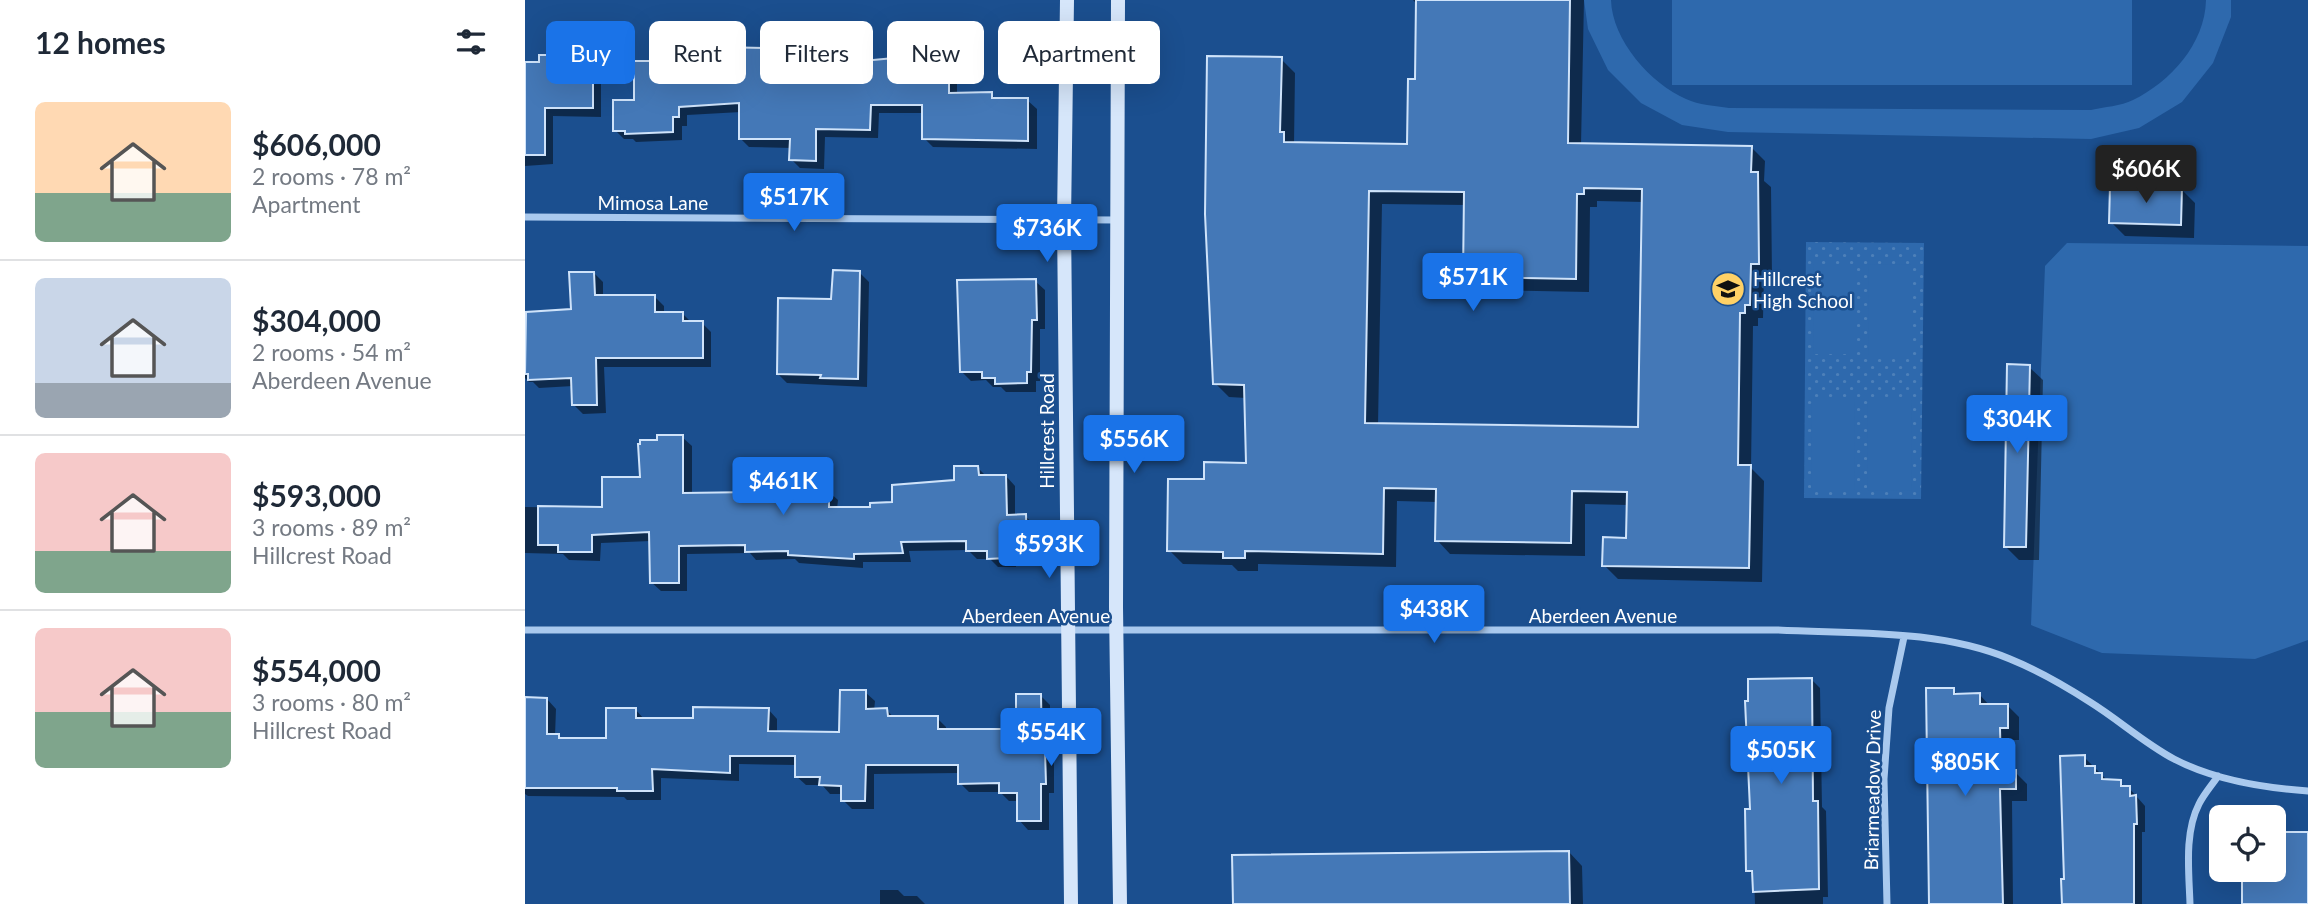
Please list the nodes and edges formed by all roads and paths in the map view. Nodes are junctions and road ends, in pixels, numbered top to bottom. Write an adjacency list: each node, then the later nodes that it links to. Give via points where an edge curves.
1 (1067, 0): 5 (main road, Hillcrest Road)
2 (1118, 0): 4 (main road)
3 (525, 217): 5 (street, Mimosa Lane)
4 (1118, 220): 5 (street, Mimosa Lane); 8 (main road)
5 (1064, 221): 7 (main road, Hillcrest Road)
6 (525, 630): 7 (street, Aberdeen Avenue)
7 (1067, 631): 8 (street, Aberdeen Avenue); 12 (main road, Hillcrest Road)
8 (1116, 631): 9 (street, Aberdeen Avenue, via 1779,630); 13 (main road)
9 (1904, 637): 10 (street, Aberdeen Avenue, via 1957,642 2013,660 2090,702 2175,760); 14 (street, Briarmeadow Drive, via 1889,708 1884,779)
10 (2218, 776): 11 (street, Aberdeen Avenue); 15 (street, via 2198,805 2192,825)
11 (2308, 791)
12 (1071, 904)
13 (1120, 904)
14 (1887, 904)
15 (2190, 904)

